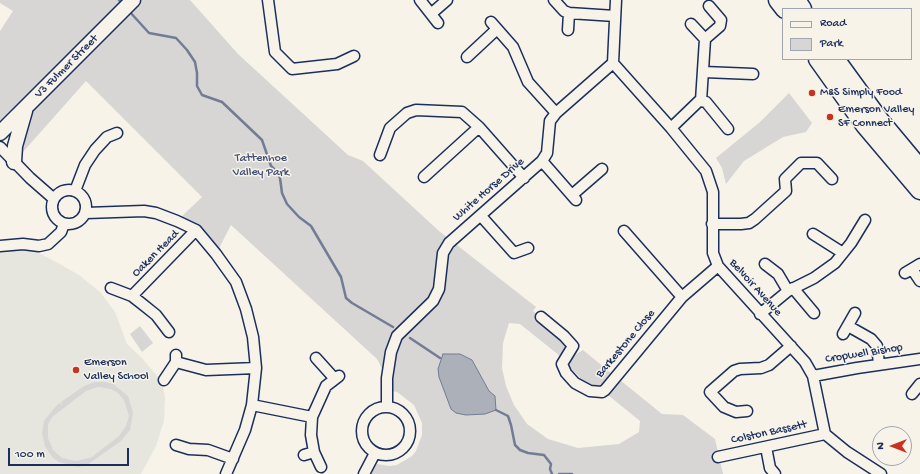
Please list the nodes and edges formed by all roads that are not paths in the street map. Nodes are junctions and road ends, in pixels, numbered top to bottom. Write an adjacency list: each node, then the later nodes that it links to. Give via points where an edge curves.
1 (133, 0): 25 (street, V3 Fulmer Street)
2 (268, 0): 17 (street, via 275,52 292,69 337,64)
3 (420, 0): 10 (street)
4 (447, 0): 10 (street)
5 (554, 0): 11 (street)
6 (616, 0): 12 (street)
7 (778, 0): 9 (highway)
8 (709, 6): 16 (street, via 721,20 720,26)
9 (784, 8)
10 (432, 13): 13 (street)
11 (569, 13): 12 (street); 15 (street)
12 (615, 16): 21 (street)
13 (438, 22)
14 (691, 24): 16 (street)
15 (568, 30)
16 (705, 39): 22 (street)
17 (354, 56)
18 (467, 57): 26 (street, via 494,26 513,48 528,82)
19 (819, 60): 41 (highway, via 865,125)
20 (836, 60): 37 (highway, via 880,121)
21 (613, 63): 26 (street, White Horse Drive); 28 (street, Belvoir Avenue)
22 (704, 72): 23 (street); 24 (street)
23 (753, 74)
24 (701, 101): 28 (street); 29 (street, via 706,102)
25 (25, 109): 30 (street, V3 Fulmer Street); 35 (street, via 16,140)
26 (556, 113): 34 (street, White Horse Drive, via 550,121 547,153)
27 (479, 127): 33 (street, via 462,112 416,110 407,113 390,128); 38 (street); 39 (street)
28 (671, 128): 48 (street, Belvoir Avenue, via 710,179 713,192)
29 (728, 129)
30 (0, 133)
31 (117, 133): 42 (street, via 107,137 95,150 85,165)
32 (0, 147): 35 (street)
33 (380, 155)
34 (542, 161): 36 (street, via 574,198); 39 (street, White Horse Drive)
35 (14, 162): 43 (street)
36 (602, 169)
37 (920, 169)
38 (424, 177)
39 (524, 178): 45 (street, White Horse Drive)
40 (831, 180): 48 (street, via 822,167 811,161 801,163 785,179 786,191 749,223)
41 (920, 190)
42 (75, 191): 43 (street, via 65,190); 44 (street, via 86,202)
43 (54, 199): 47 (street, via 54,214)
44 (86, 213): 47 (street, via 75,224); 49 (street, via 156,213)
45 (481, 216): 53 (street, via 514,252); 78 (street, White Horse Drive, via 448,243 443,253 439,289 433,301 397,336 391,352 387,378)
46 (865, 220): 54 (street, via 852,244)
47 (64, 224): 52 (street, via 61,232 48,244)
48 (712, 224): 56 (street, Belvoir Avenue, via 713,253)
49 (196, 230): 61 (street, Oaken Head); 72 (street, via 236,282 253,337)
50 (624, 231): 62 (street)
51 (814, 234): 54 (street)
52 (0, 246)
53 (528, 248)
54 (843, 252): 60 (street, via 835,263)
55 (765, 264): 60 (street, via 778,274)
56 (718, 266): 62 (street, Barkestone Close); 65 (street, Belvoir Avenue)
57 (913, 268): 58 (street)
58 (920, 281)
59 (111, 288): 61 (street, Oaken Head)
60 (791, 290): 63 (street); 65 (street)
61 (132, 296): 67 (street, Oaken Head, via 156,315)
62 (682, 297): 66 (street, Barkestone Close, via 602,392 590,391 575,383 566,373 562,364 573,346)
63 (814, 313)
64 (855, 313): 71 (street, via 846,330 871,339 877,346)
65 (760, 314): 68 (street, Belvoir Avenue)
66 (541, 317)
67 (165, 330)
68 (791, 346): 73 (street, Belvoir Avenue); 79 (street, via 769,365 734,371 710,392 724,407 736,412)
69 (316, 358): 80 (street, via 336,377 326,386)
70 (920, 359): 71 (street, Cropwell Bishop)
71 (879, 364): 73 (street, Cropwell Bishop)
72 (256, 368): 74 (street, via 206,370 176,358); 77 (street)
73 (813, 376): 81 (street, Belvoir Avenue)
74 (164, 380)
75 (920, 384): 76 (street)
76 (912, 394)
77 (252, 405): 80 (street); 86 (street)
78 (387, 407): 84 (street, via 372,412 363,425 364,441); 84 (street, via 395,409 407,419 410,426 408,441 404,448 390,455)
79 (747, 411)
80 (312, 416): 87 (street, via 309,454)
81 (825, 434): 83 (street, Colston Bassett); 91 (street)
82 (176, 445): 86 (street, via 208,450)
83 (766, 447): 85 (street, Colston Bassett); 90 (street, via 770,468)
84 (375, 453): 89 (street)
85 (718, 457)
86 (233, 459): 88 (street)
87 (321, 466)
88 (226, 474)
89 (364, 474)
90 (775, 474)
91 (881, 474)

